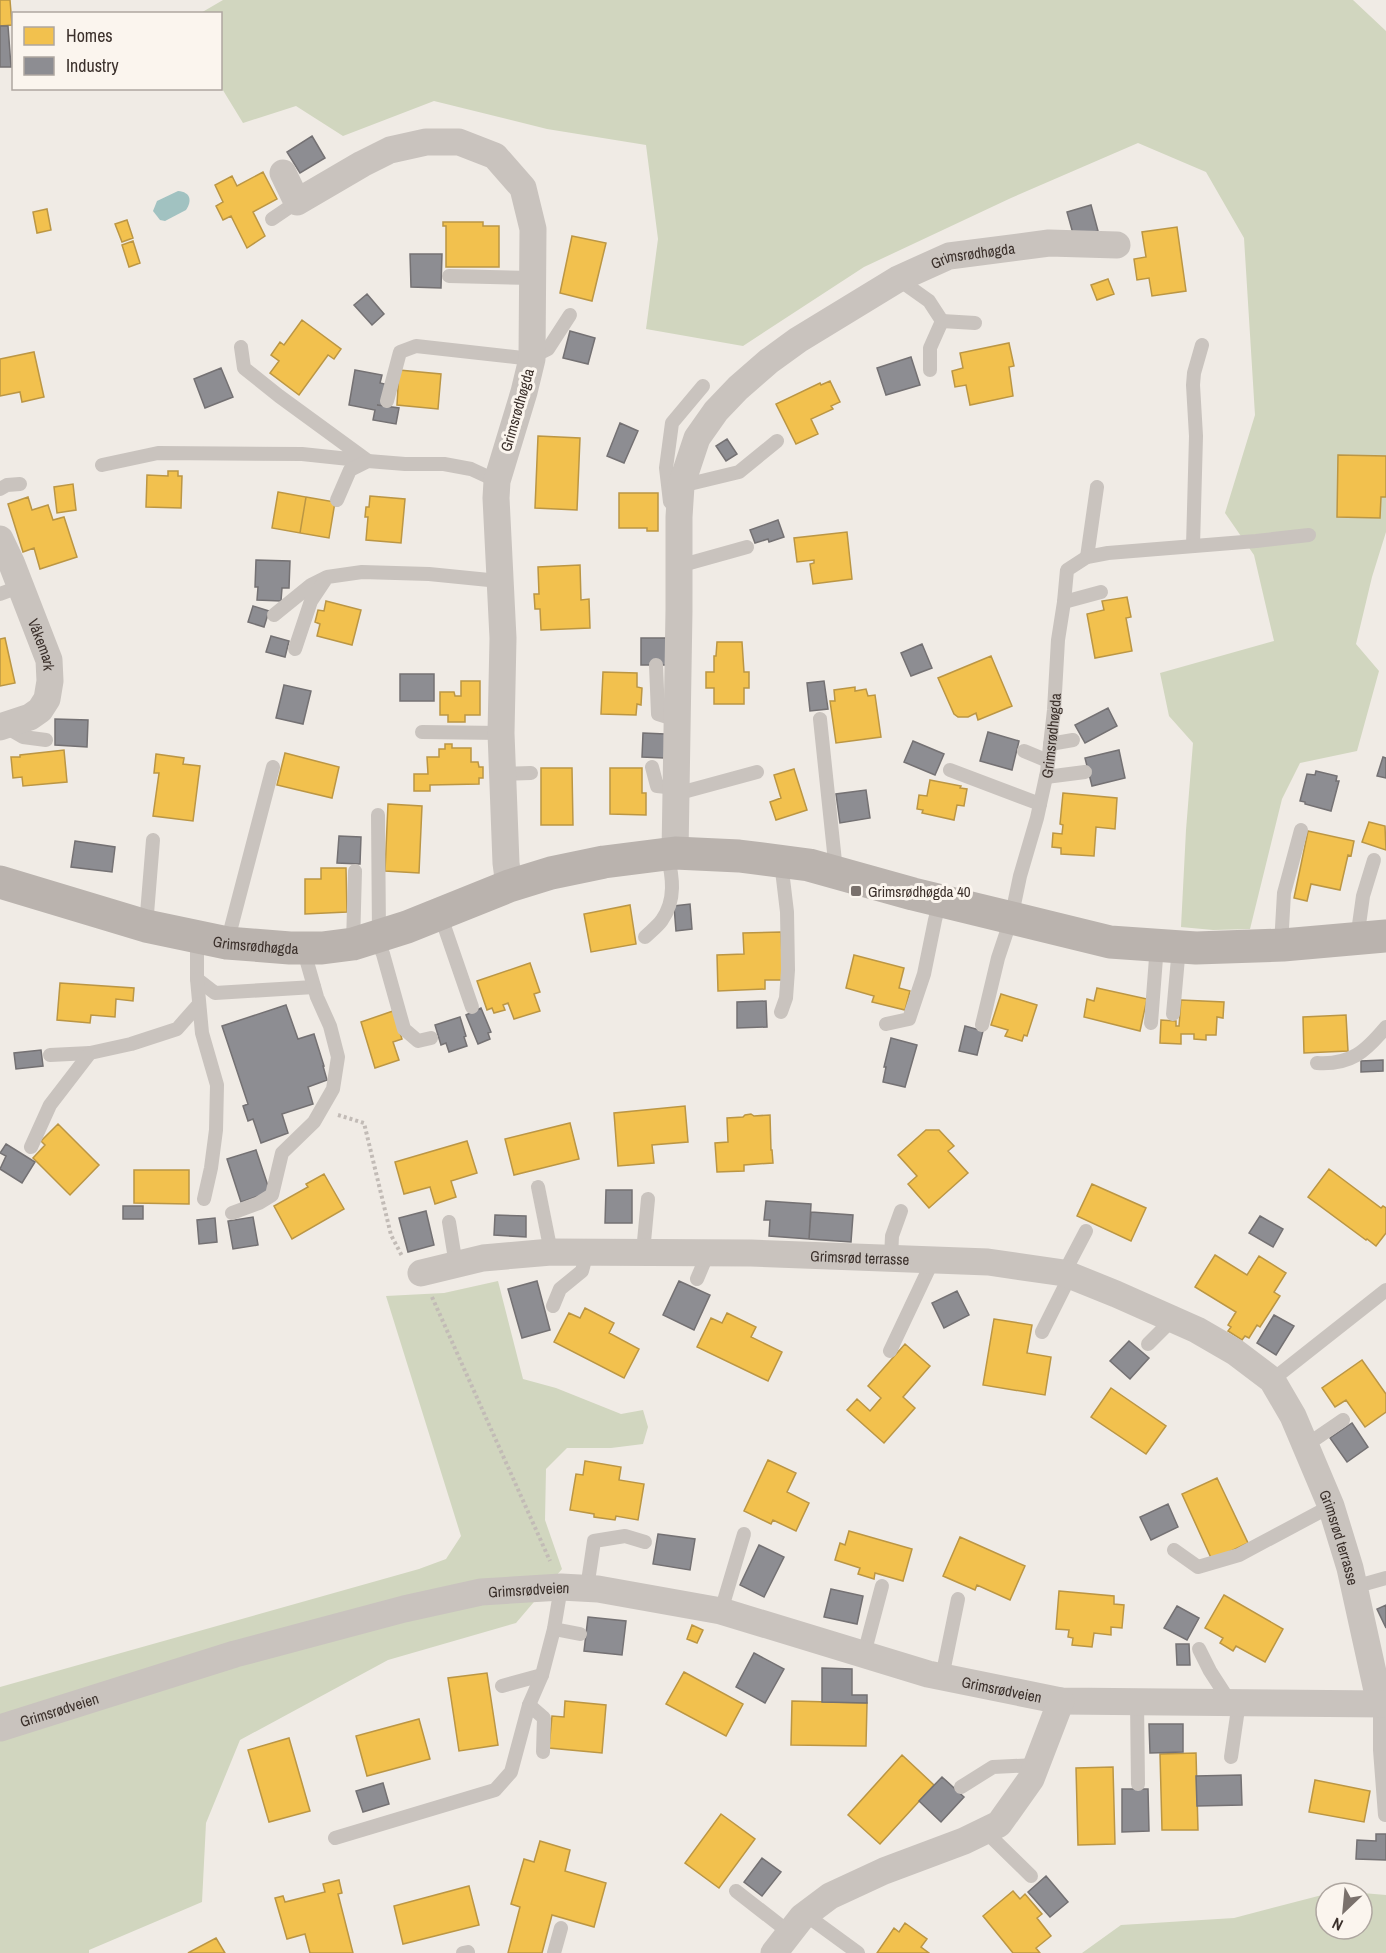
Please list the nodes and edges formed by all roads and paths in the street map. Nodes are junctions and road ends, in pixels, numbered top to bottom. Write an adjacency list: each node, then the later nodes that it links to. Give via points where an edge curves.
1 (283, 173): 2 (street)
2 (297, 202): 3 (lane); 6 (street, Grimsrødhøgda, via 390,150 426,142 459,142 495,156 523,188 532,229)
3 (272, 219)
4 (1117, 245): 7 (street, Grimsrødhøgda, via 1049,243 949,256)
5 (449, 276): 6 (lane)
6 (533, 278): 13 (street, Grimsrødhøgda)
7 (898, 279): 9 (lane, via 929,301); 22 (street, Grimsrødhøgda, via 798,340 738,388 698,438)
8 (570, 315): 13 (lane, via 548,350)
9 (942, 321): 10 (lane); 14 (lane, via 930,348)
10 (975, 322)
11 (1202, 345): 29 (lane, via 1193,385)
12 (241, 347): 18 (lane, via 244,368)
13 (532, 358): 16 (lane, via 416,346 400,352); 20 (street, Grimsrødhøgda)
14 (930, 370)
15 (703, 386): 26 (lane, via 672,423 666,468 669,501)
16 (387, 401)
17 (777, 441): 22 (lane, via 739,472)
18 (368, 461): 19 (lane, via 302,454 158,453); 20 (lane, via 444,464 471,469); 25 (lane, via 350,470)
19 (102, 465)
20 (496, 481): 34 (street, Grimsrødhøgda)
21 (20, 484): 24 (lane)
22 (681, 486): 26 (street, Grimsrødhøgda)
23 (1097, 487): 31 (lane)
24 (0, 489)
25 (337, 500)
26 (678, 517): 32 (street, Grimsrødhøgda)
27 (1309, 534): 29 (lane)
28 (0, 539): 35 (street, Våkemark, via 11,562)
29 (1193, 546): 31 (lane)
30 (747, 547): 32 (lane)
31 (1087, 557): 37 (lane, Grimsrødhøgda, via 1066,570)
32 (679, 566): 42 (street, Grimsrødhøgda)
33 (327, 578): 34 (lane, via 362,572); 38 (lane, via 310,585); 39 (lane, via 311,601)
34 (499, 581): 45 (street, Grimsrødhøgda, via 503,638)
35 (10, 590): 43 (street, Våkemark, via 49,660 50,681 47,699 40,710)
36 (1101, 592): 37 (lane)
37 (1064, 602): 48 (lane, Grimsrødhøgda)
38 (274, 615)
39 (295, 649)
40 (656, 665): 42 (lane, via 658,714)
41 (820, 719): 68 (lane)
42 (677, 720): 59 (street, Grimsrødhøgda)
43 (2, 726): 46 (lane, via 22,737)
44 (422, 732): 45 (lane)
45 (501, 733): 57 (street, Grimsrødhøgda)
46 (46, 740)
47 (1073, 740): 48 (lane)
48 (1050, 744): 50 (lane, Grimsrødhøgda)
49 (1024, 752): 50 (lane)
50 (1048, 760): 58 (lane, Grimsrødhøgda)
51 (273, 767): 78 (lane)
52 (652, 767): 59 (lane, via 657,786)
53 (950, 770): 60 (lane)
54 (757, 772): 59 (lane)
55 (1085, 772): 58 (lane)
56 (531, 773): 57 (lane)
57 (502, 774): 70 (street, Grimsrødhøgda)
58 (1046, 777): 60 (lane, Grimsrødhøgda)
59 (676, 791): 64 (street, Grimsrødhøgda)
60 (1040, 804): 73 (lane, Grimsrødhøgda)
61 (378, 815): 77 (lane)
62 (1300, 830): 79 (lane, via 1284,893)
63 (153, 840): 74 (lane)
64 (671, 854): 66 (main road, Grimsrødhøgda); 70 (main road, Grimsrødhøgda, via 604,862); 75 (lane, via 672,900 662,921)
65 (1374, 860): 76 (lane, via 1363,896)
66 (781, 862): 68 (main road, Grimsrødhøgda); 86 (lane, via 788,970)
67 (355, 871): 77 (lane)
68 (836, 873): 71 (main road, Grimsrødhøgda)
69 (0, 882): 74 (main road, Grimsrødhøgda)
70 (508, 886): 72 (main road, Grimsrødhøgda)
71 (940, 901): 73 (main road, Grimsrødhøgda); 89 (lane, via 924,974 909,1019)
72 (440, 914): 77 (main road, Grimsrødhøgda); 85 (lane)
73 (1011, 918): 80 (main road, Grimsrødhøgda, via 1110,942); 90 (lane)
74 (146, 926): 78 (main road, Grimsrødhøgda)
75 (645, 937)
76 (1371, 937): 79 (main road, Grimsrødhøgda)
77 (369, 939): 81 (main road, Grimsrødhøgda); 92 (lane, via 383,954 404,1029 418,1041)
78 (212, 940): 81 (main road, Grimsrødhøgda); 82 (lane)
79 (1281, 945): 80 (main road, Grimsrødhøgda)
80 (1168, 946): 87 (lane); 88 (lane)
81 (303, 948): 83 (lane)
82 (197, 979): 83 (lane, via 215,993); 84 (lane)
83 (314, 987): 96 (lane, via 338,1057 333,1089)
84 (199, 1004): 93 (lane, via 177,1029); 99 (lane, via 202,1033 217,1085 216,1130)
85 (472, 1007)
86 (781, 1012)
87 (1173, 1014)
88 (1151, 1023)
89 (886, 1024)
90 (982, 1025)
91 (1386, 1027): 95 (lane, via 1352,1059)
92 (430, 1038)
93 (90, 1053): 94 (lane); 97 (lane, via 50,1106)
94 (50, 1055)
95 (1317, 1063)
96 (321, 1110): 102 (lane, via 282,1154 272,1195); 112 (path, via 364,1123 391,1235 406,1264)
97 (31, 1147)
98 (538, 1187): 105 (lane)
99 (204, 1199)
100 (648, 1200): 107 (lane)
101 (901, 1211): 109 (lane, via 892,1236)
102 (232, 1213)
103 (449, 1222): 111 (lane)
104 (1086, 1231): 113 (lane)
105 (551, 1252): 106 (street, Grimsrød terrasse); 111 (street, Grimsrød terrasse)
106 (587, 1252): 107 (street, Grimsrød terrasse); 116 (lane, via 582,1271 560,1289)
107 (643, 1252): 108 (street, Grimsrød terrasse)
108 (708, 1253): 109 (street, Grimsrød terrasse); 114 (lane)
109 (891, 1258): 110 (street, Grimsrød terrasse)
110 (933, 1260): 113 (street, Grimsrød terrasse, via 988,1262); 120 (lane)
111 (456, 1264): 112 (street, Grimsrød terrasse)
112 (421, 1273): 131 (path)
113 (1067, 1274): 117 (street, Grimsrød terrasse); 118 (lane)
114 (697, 1279)
115 (1385, 1294): 121 (lane)
116 (553, 1306)
117 (1173, 1319): 119 (lane); 121 (street, Grimsrød terrasse, via 1235,1352)
118 (1042, 1332)
119 (1148, 1344)
120 (890, 1351)
121 (1272, 1380): 123 (street, Grimsrød terrasse)
122 (1343, 1420): 123 (lane)
123 (1305, 1446): 124 (street, Grimsrød terrasse)
124 (1331, 1506): 127 (lane, via 1239,1555 1198,1567); 130 (street, Grimsrød terrasse)
125 (744, 1534): 133 (lane)
126 (645, 1542): 131 (lane, via 625,1536 594,1541)
127 (1174, 1550)
128 (1386, 1578): 130 (lane)
129 (882, 1586): 137 (lane)
130 (1354, 1587): 144 (street, Grimsrød terrasse)
131 (574, 1588): 133 (street, Grimsrødveien); 134 (lane); 146 (street, Grimsrødveien, via 481,1592 404,1609 235,1654)
132 (958, 1599): 139 (lane)
133 (721, 1611): 137 (street, Grimsrødveien)
134 (555, 1629): 135 (lane); 138 (lane)
135 (579, 1634)
136 (1199, 1649): 143 (lane, via 1210,1671)
137 (864, 1654): 139 (street, Grimsrødveien)
138 (542, 1675): 140 (lane); 145 (lane)
139 (942, 1677): 141 (street, Grimsrødveien)
140 (502, 1686)
141 (1060, 1701): 142 (street, Grimsrødveien); 149 (street, Grimsrødveien)
142 (1137, 1701): 143 (street, Grimsrødveien); 150 (lane)
143 (1235, 1702): 144 (street, Grimsrødveien); 148 (lane)
144 (1383, 1704): 152 (lane, via 1380,1750)
145 (529, 1705): 147 (lane, via 544,1718); 154 (lane, via 511,1772 495,1790)
146 (0, 1728)
147 (543, 1752)
148 (1231, 1757)
149 (1036, 1765): 151 (lane, via 993,1767); 153 (street, Grimsrødveien, via 1031,1779 999,1824)
150 (1138, 1784)
151 (961, 1787)
152 (1385, 1815)
153 (985, 1831): 155 (lane); 158 (street, Grimsrødveien, via 830,1896)
154 (335, 1838)
155 (1031, 1876)
156 (736, 1891): 158 (lane)
157 (561, 1928): 161 (lane)
158 (790, 1934): 162 (lane)
159 (463, 1953): 160 (lane)
160 (468, 1953)
161 (554, 1953)
162 (858, 1953)

